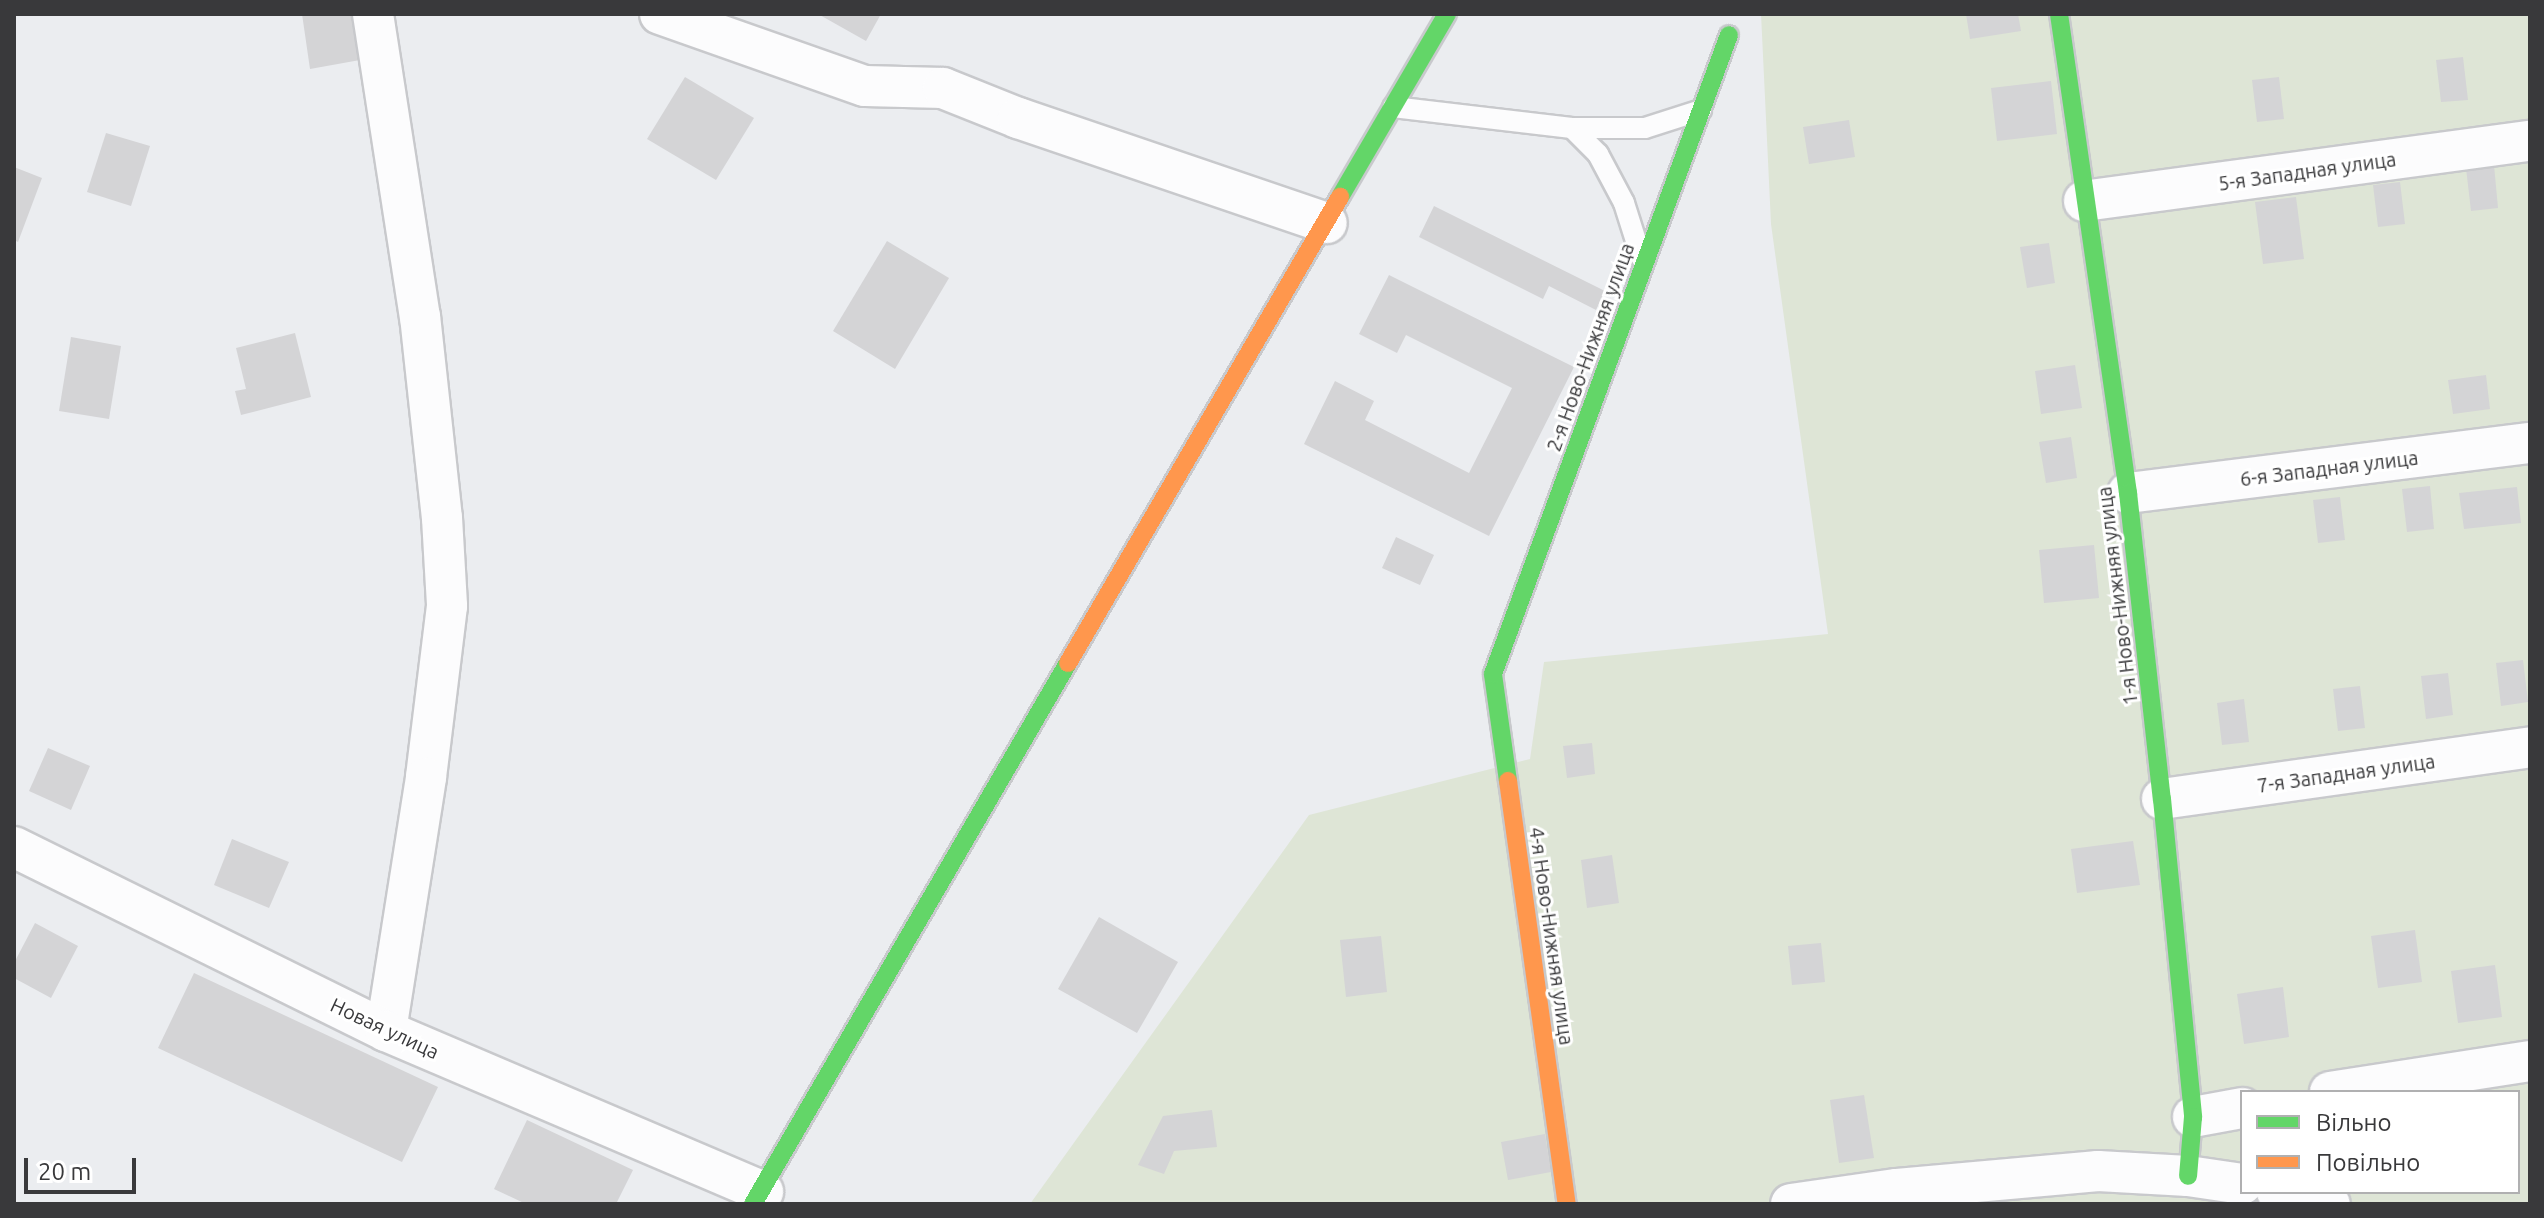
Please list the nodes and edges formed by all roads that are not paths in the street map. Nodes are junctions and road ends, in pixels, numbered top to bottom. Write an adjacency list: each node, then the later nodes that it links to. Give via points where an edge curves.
1 (373, 14): 19 (street, via 420,316 447,606)
2 (660, 14): 11 (street, via 865,86 943,88)
3 (1447, 14): 6 (street)
4 (2059, 14): 10 (street, 1-я Ново-Нижняя улица)
5 (1729, 35): 7 (street, 2-я Ново-Нижняя улица)
6 (1393, 107): 8 (lane); 11 (street)
7 (1701, 110): 8 (lane, via 1645,128); 12 (street, 2-я Ново-Нижняя улица)
8 (1572, 128): 12 (lane, via 1598,154 1624,203)
9 (2530, 141): 10 (street, 5-я Западная улица)
10 (2084, 201): 14 (street, 1-я Ново-Нижняя улица)
11 (1327, 223): 27 (street)
12 (1644, 266): 15 (street, 2-я Ново-Нижняя улица)
13 (2530, 443): 14 (street, 6-я Западная улица)
14 (2128, 493): 17 (street, 1-я Ново-Нижняя улица)
15 (1493, 674): 28 (street, 4-я Ново-Нижняя улица)
16 (2530, 747): 17 (street, 7-я Западная улица)
17 (2162, 799): 23 (street, 1-я Ново-Нижняя улица)
18 (14, 847): 19 (street, Новая улица)
19 (386, 1031): 27 (street, Новая улица)
20 (2530, 1061): 21 (street)
21 (2343, 1090)
22 (2240, 1108): 23 (street)
23 (2193, 1117): 24 (street, 1-я Ново-Нижняя улица)
24 (2220, 1186): 26 (street, via 2098,1171)
25 (2286, 1194): 30 (street)
26 (1899, 1197): 29 (street)
27 (758, 1198)
28 (1567, 1204)
29 (1791, 1204)
30 (2330, 1204)

